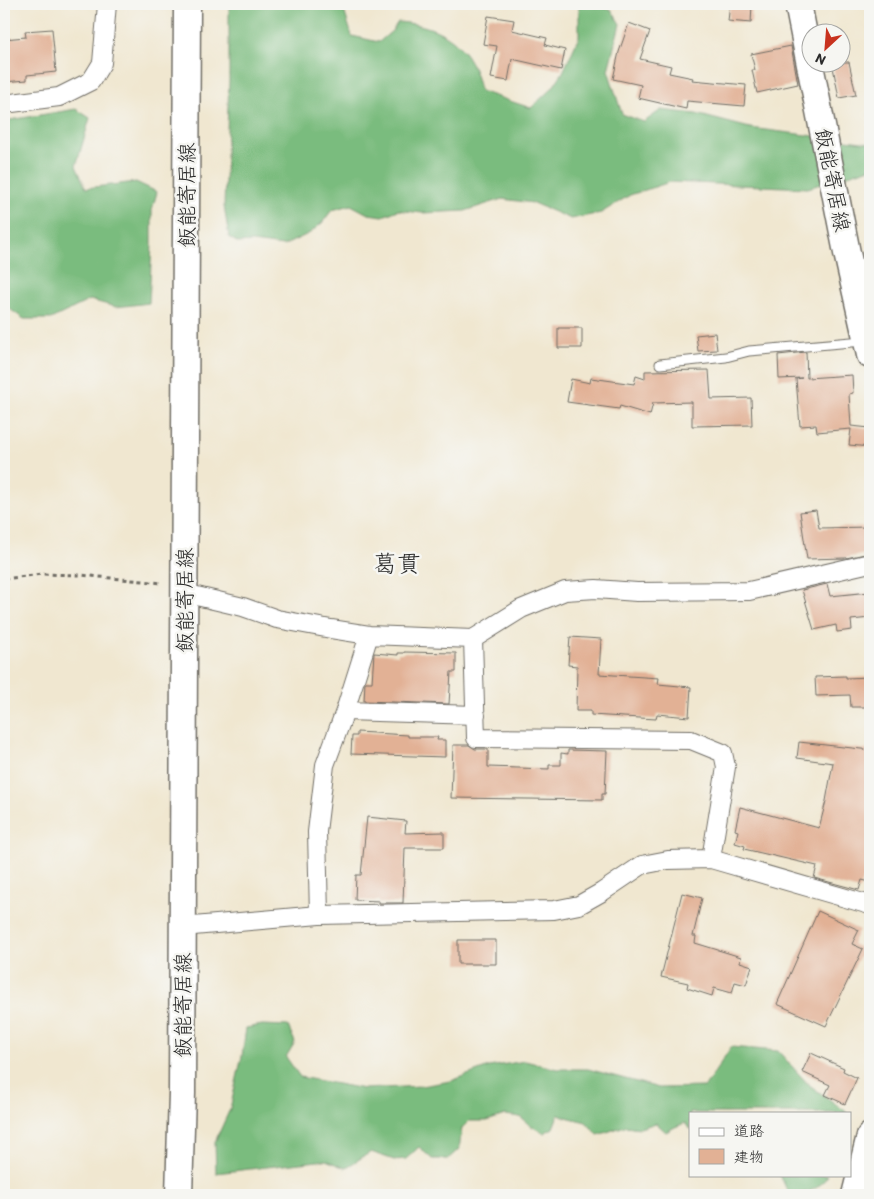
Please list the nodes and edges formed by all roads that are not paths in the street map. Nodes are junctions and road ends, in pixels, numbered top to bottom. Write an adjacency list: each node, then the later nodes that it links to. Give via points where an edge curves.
1 (107, 4): 4 (street, via 102,63 91,81 59,97)
2 (187, 4): 8 (main road, 飯能寄居線)
3 (798, 4): 5 (main road, 飯能寄居線)
4 (4, 104)
5 (868, 348): 6 (lane, via 749,351 726,357)
6 (660, 364)
7 (870, 563): 10 (street, via 749,591 565,591 521,609)
8 (184, 589): 9 (street, via 277,619); 16 (main road, 飯能寄居線)
9 (369, 635): 10 (street); 11 (street)
10 (473, 639): 12 (street)
11 (346, 711): 12 (street); 15 (street, via 325,765 317,832)
12 (476, 715): 13 (street, via 476,738 691,740 723,753 726,767)
13 (711, 859): 14 (street); 15 (street, via 668,860 642,865 578,905 554,910)
14 (870, 905)
15 (319, 915): 16 (street)
16 (182, 927): 18 (main road, 飯能寄居線)
17 (870, 1136): 19 (main road)
18 (179, 1195)
19 (855, 1195)

